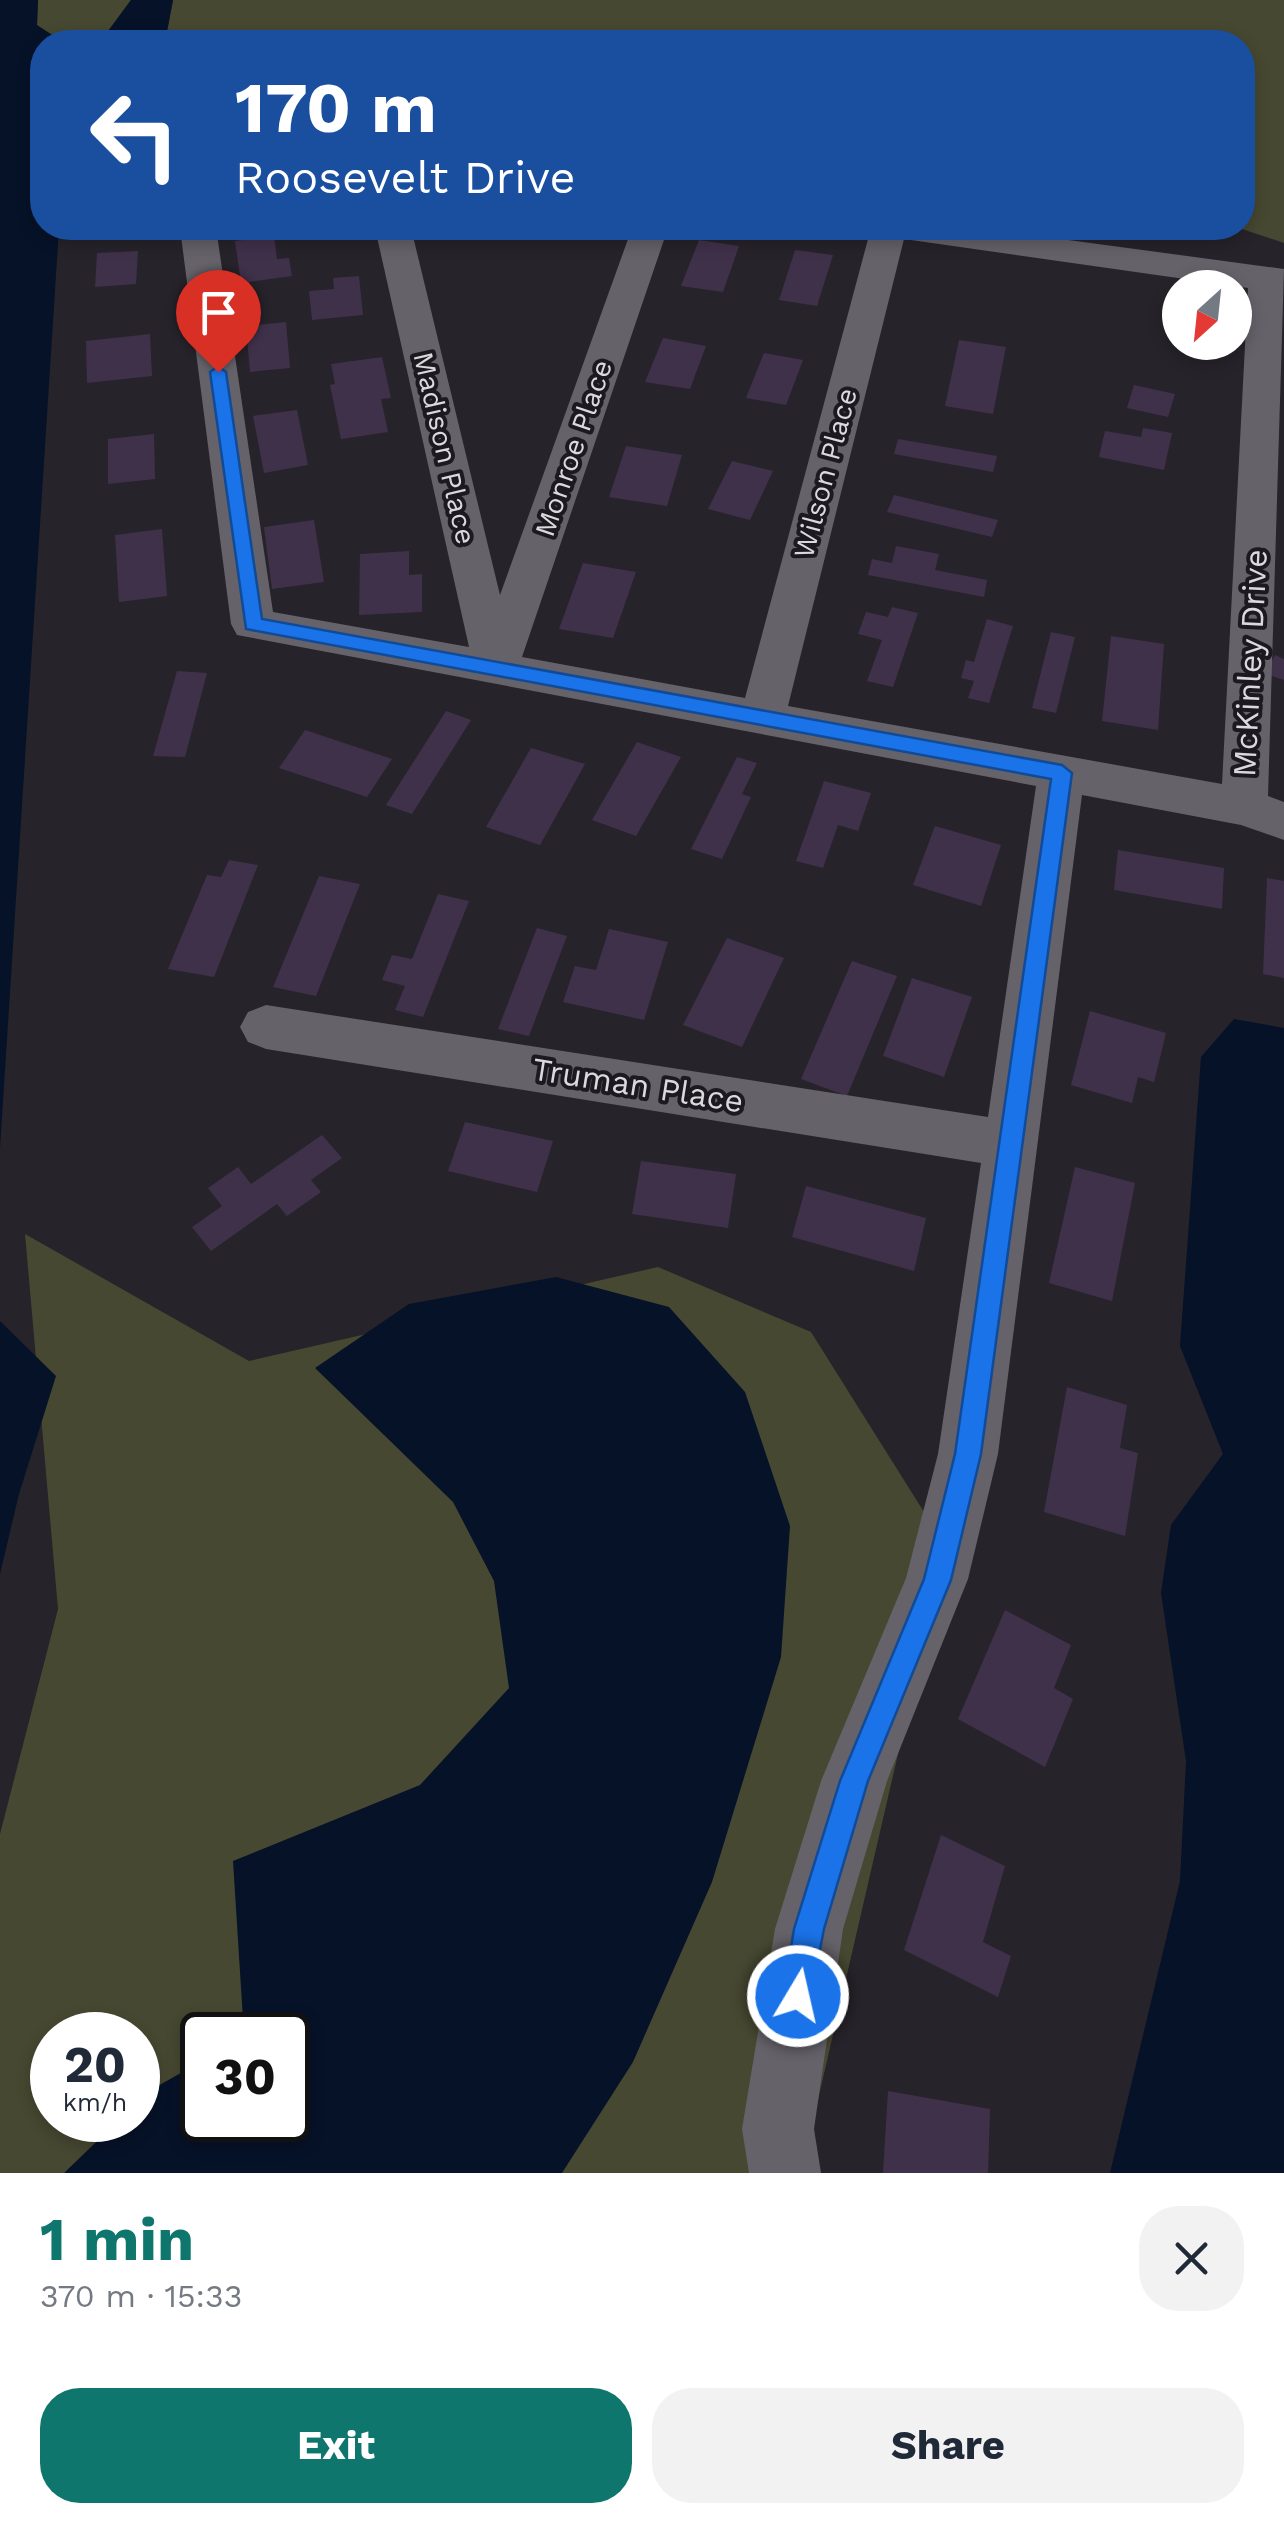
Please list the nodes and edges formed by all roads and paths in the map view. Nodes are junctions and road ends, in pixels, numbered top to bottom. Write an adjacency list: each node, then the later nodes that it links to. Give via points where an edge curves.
1 (200, 240): 7 (street, via 253,624)
2 (396, 240): 7 (street, Madison Place)
3 (646, 240): 7 (street, Monroe Place)
4 (886, 240): 8 (street, Wilson Place)
5 (988, 240): 6 (street)
6 (1276, 280): 10 (street, McKinley Drive)
7 (496, 669): 8 (street)
8 (762, 718): 9 (street)
9 (1062, 773): 10 (street); 12 (street)
10 (1264, 814)
11 (266, 1027): 12 (street, Truman Place)
12 (1010, 1144): 13 (street, via 968,1454 937,1580 854,1781 809,1929 778,2129)
13 (786, 2173)

